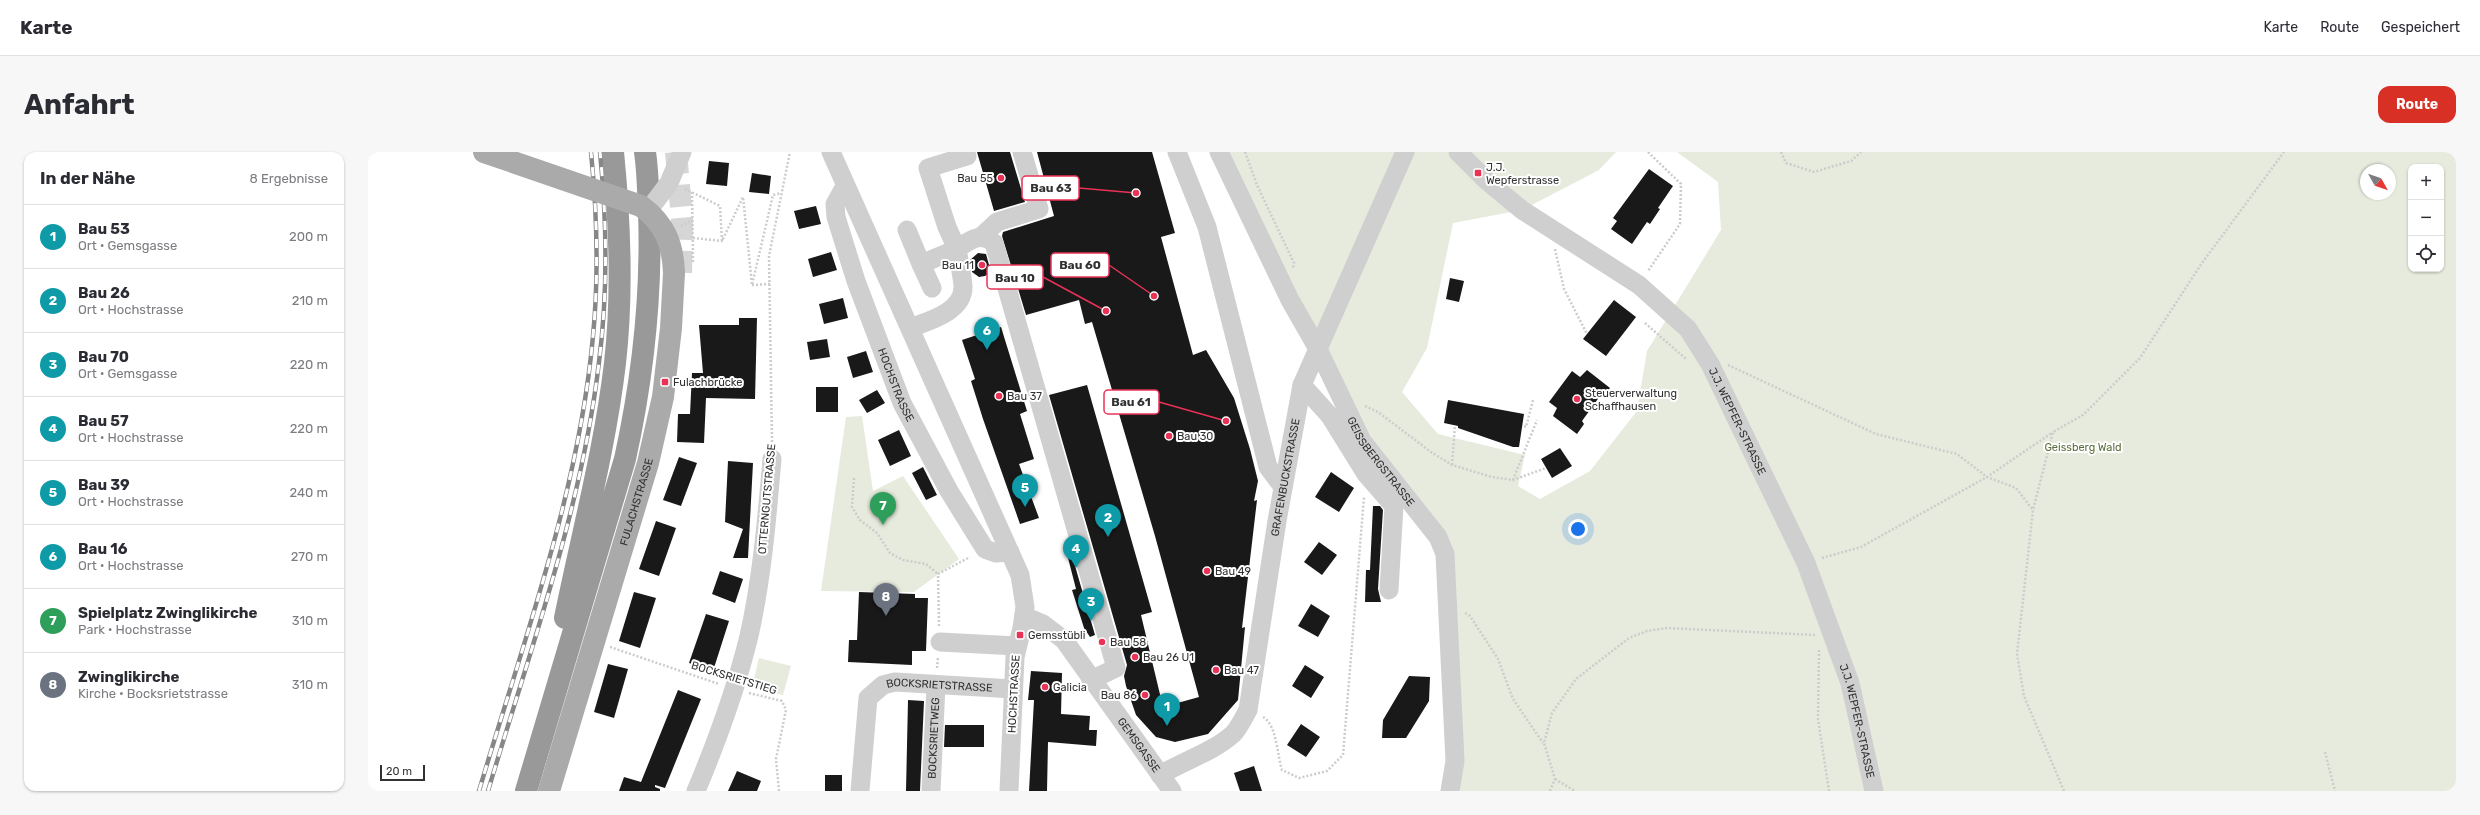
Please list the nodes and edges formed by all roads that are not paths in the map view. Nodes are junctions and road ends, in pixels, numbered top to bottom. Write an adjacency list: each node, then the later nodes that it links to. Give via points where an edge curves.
1 (484, 152): 14 (main road, bridge, via 628,200)
2 (613, 152): 29 (highway, via 620,241 615,363)
3 (630, 152): 29 (highway, via 635,242 634,304 629,359 610,460)
4 (644, 152): 29 (highway, via 650,276 647,325 637,399 626,459)
5 (682, 152): 14 (street, bridge, via 669,182)
6 (831, 152): 13 (street, HOCHSTRASSE)
7 (966, 152): 17 (street, via 967,156 928,168)
8 (1022, 152): 16 (street, via 1039,209 997,222)
9 (1177, 152): 25 (street, via 1206,227 1268,467)
10 (1219, 152): 21 (street, GEISSBERGSTRASSE, via 1290,300)
11 (1405, 152): 21 (street, GRAFENBUCKSTRASSE)
12 (1458, 152): 45 (street, J.J. WEPFER-STRASSE, via 1487,181 1522,210 1639,285 1688,330 1710,364 1806,563 1824,631 1850,683)
13 (845, 186): 20 (street, HOCHSTRASSE); 26 (street, HOCHSTRASSE, via 835,204 836,217 856,281 902,403 949,491 985,549 996,553)
14 (648, 211): 38 (main road, FULACHSTRASSE, bridge, via 666,233 671,245 674,273 663,397 639,499)
15 (908, 230): 18 (street)
16 (982, 236): 17 (street, via 971,239); 32 (street, via 994,243 1116,668)
17 (957, 250): 18 (street); 20 (street, via 963,288 957,302 946,313)
18 (921, 264): 19 (street)
19 (932, 288)
20 (910, 328): 26 (street, HOCHSTRASSE)
21 (1318, 349): 22 (street, GRAFENBUCKSTRASSE); 44 (street, GEISSBERGSTRASSE, via 1362,441 1438,536 1445,554 1455,761)
22 (1302, 385): 25 (street, GRAFENBUCKSTRASSE); 27 (street, via 1330,416 1366,474 1394,506)
23 (642, 447): 29 (highway)
24 (772, 459): 39 (street, OTTERNGUTSTRASSE, via 762,562 749,635 734,689)
25 (1283, 487): 35 (street, GRAFENBUCKSTRASSE, via 1248,710 1234,733)
26 (1010, 552): 28 (street, HOCHSTRASSE, via 1023,587)
27 (1389, 590)
28 (1024, 616): 31 (street, HOCHSTRASSE); 32 (street, GEMSGASSE, via 1043,624 1064,640)
29 (567, 636): 36 (highway); 37 (highway)
30 (940, 642): 31 (street)
31 (1017, 646): 34 (street, HOCHSTRASSE)
32 (1091, 680): 35 (street, GEMSGASSE)
33 (936, 684): 34 (street, BOCKSRIETSTRASSE); 40 (street, BOCKSRIETSTRASSE, via 883,684 868,698); 41 (street, BOCKSRIETWEG)
34 (1013, 689): 42 (street, HOCHSTRASSE)
35 (1160, 775): 43 (street, GEMSGASSE)
36 (514, 791)
37 (526, 791)
38 (549, 791)
39 (696, 791)
40 (860, 791)
41 (931, 791)
42 (1009, 791)
43 (1172, 791)
44 (1450, 791)
45 (1874, 791)

